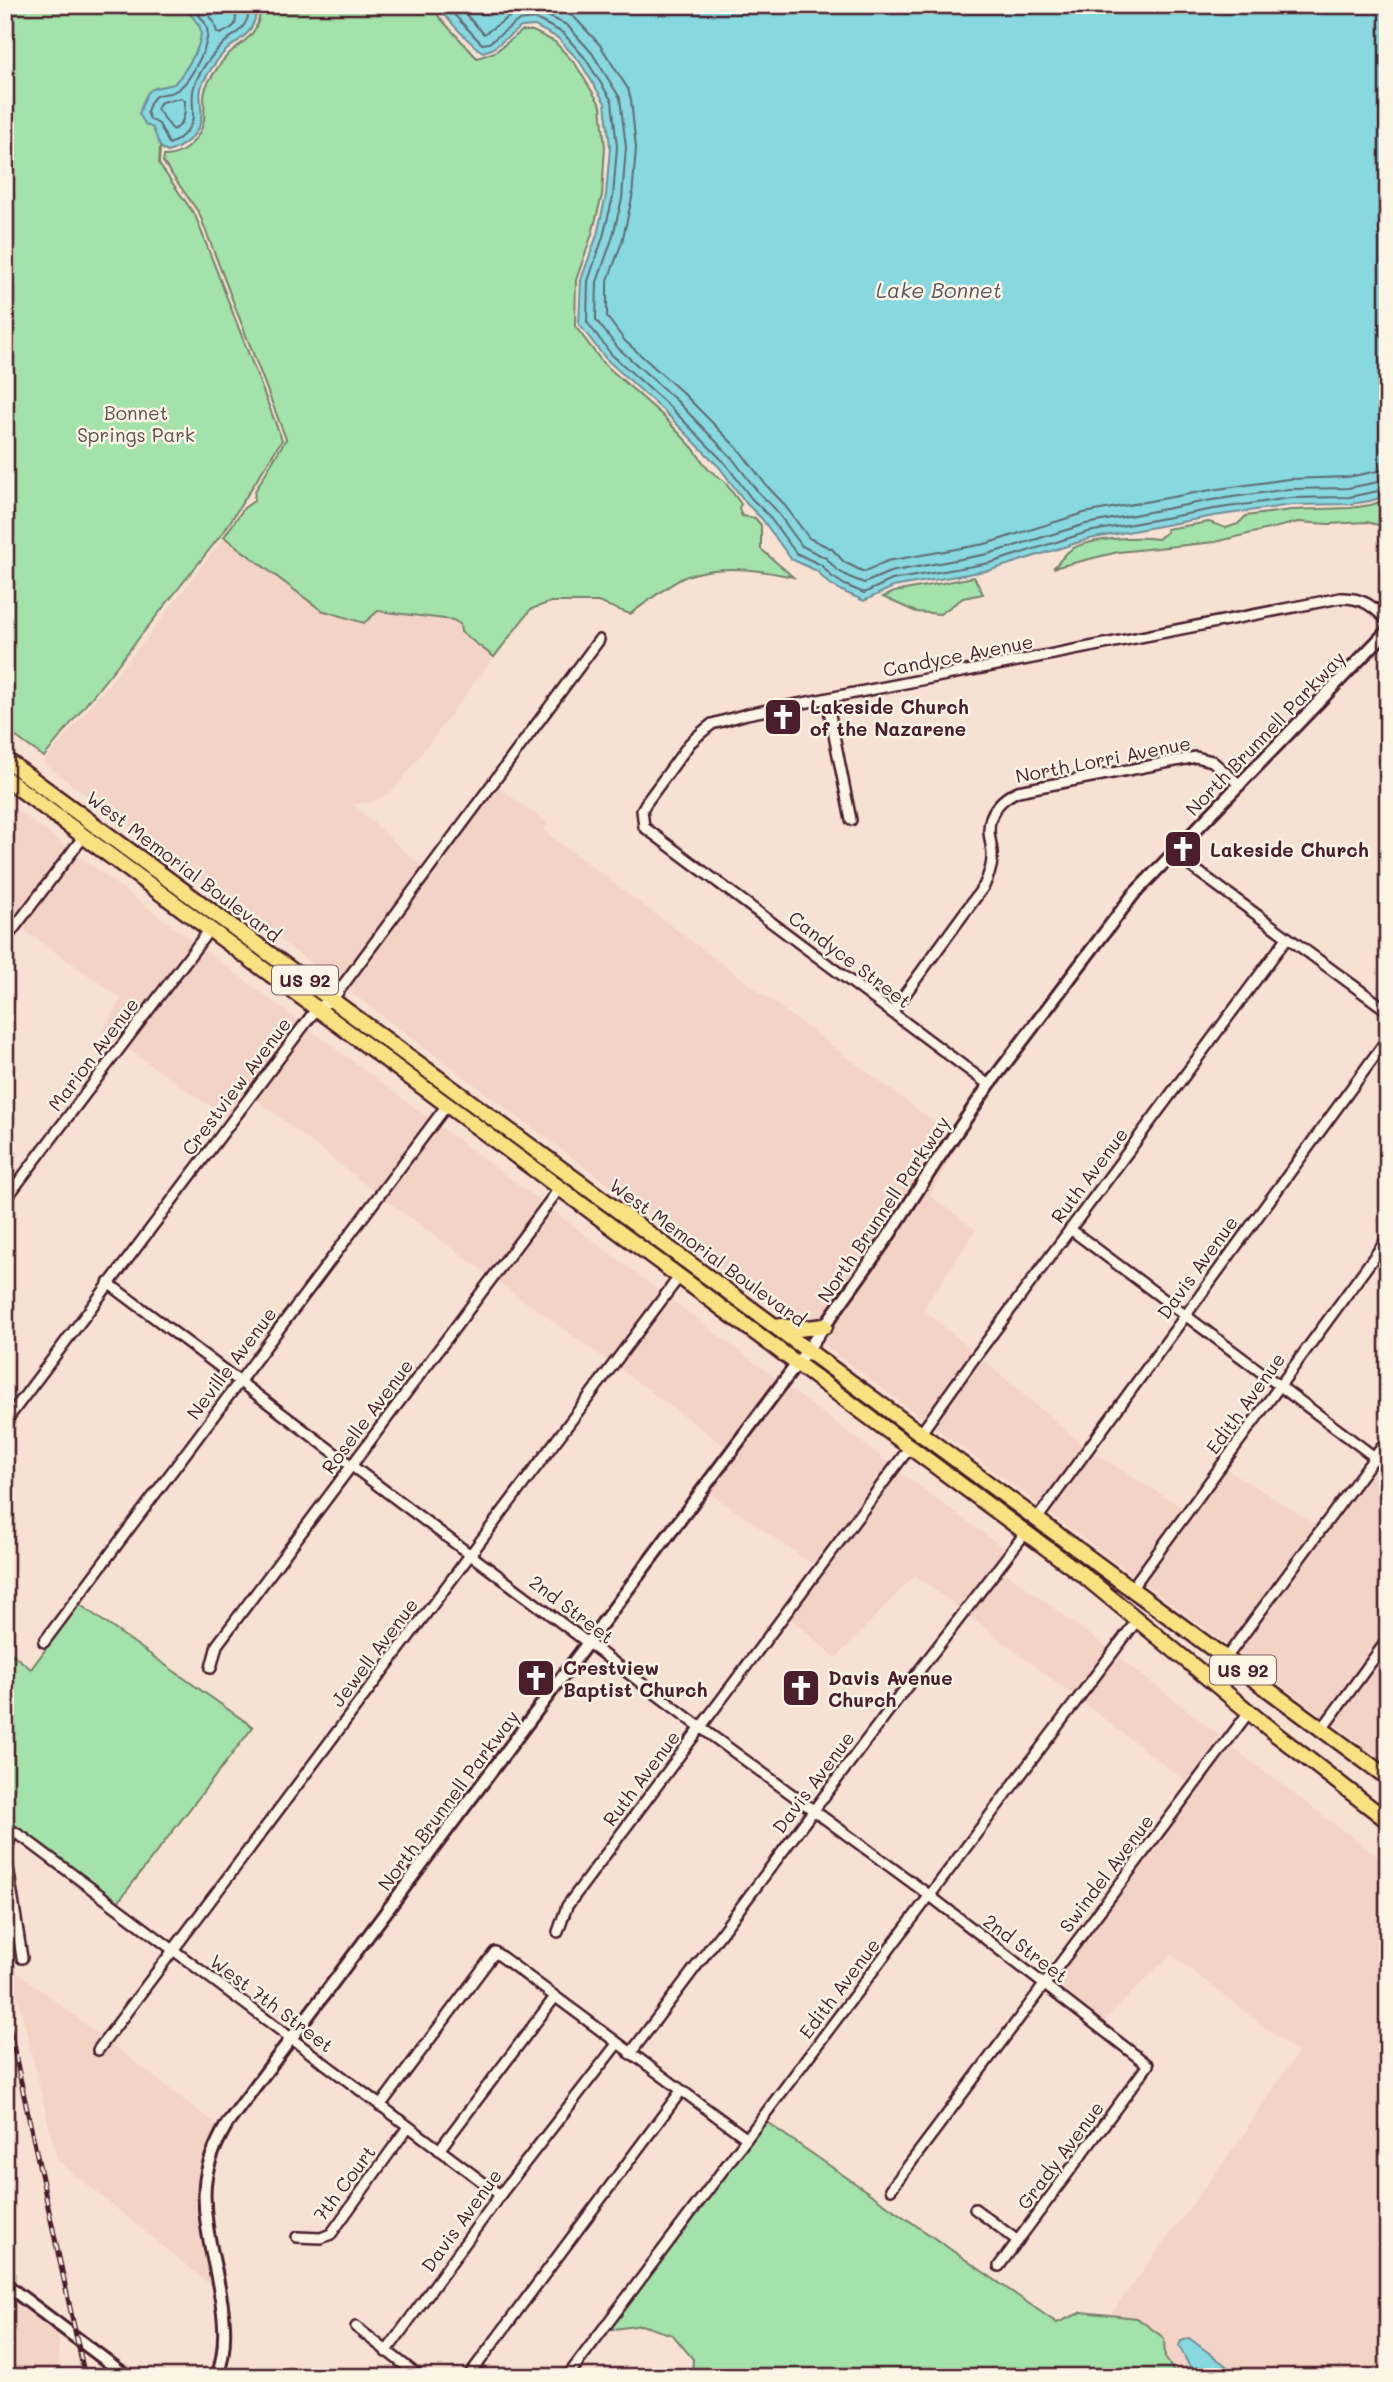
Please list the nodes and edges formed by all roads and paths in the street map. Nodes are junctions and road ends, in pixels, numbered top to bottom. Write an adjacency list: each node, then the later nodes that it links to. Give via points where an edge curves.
1 (5, 528): 2 (street)
2 (5, 542)
3 (1388, 621): 6 (street, Candyce Avenue, via 1367,602 1340,598)
4 (1388, 630): 9 (street, North Brunnell Parkway)
5 (599, 640): 19 (street, Crestview Avenue)
6 (827, 700): 10 (street); 14 (street, Candyce Avenue, via 712,724 690,743 642,810 644,827)
7 (5, 759): 11 (main road, West Memorial Boulevard / US 92)
8 (5, 777): 11 (main road, via 73,819); 12 (main road, West Memorial Boulevard / US 92)
9 (1240, 785): 13 (street, North Brunnell Parkway); 22 (street, North Lorri Avenue, via 1212,761 1196,757 1008,796 992,816 993,857 984,886)
10 (851, 820)
11 (94, 823): 15 (main road, West Memorial Boulevard / US 92)
12 (84, 836): 15 (main road, via 104,841 196,907); 16 (main road, West Memorial Boulevard / US 92); 18 (street)
13 (1174, 854): 17 (street); 24 (street, North Brunnell Parkway, via 1133,895)
14 (690, 862): 22 (street, Candyce Street)
15 (216, 914): 19 (main road, West Memorial Boulevard / US 92)
16 (210, 929): 20 (main road, West Memorial Boulevard / US 92); 29 (street, Marion Avenue)
17 (1287, 938): 21 (street); 31 (street, Ruth Avenue)
18 (5, 940)
19 (332, 1000): 20 (street, Crestview Avenue); 27 (main road, West Memorial Boulevard / US 92)
20 (317, 1008): 25 (main road, West Memorial Boulevard / US 92); 34 (street, Crestview Avenue)
21 (1388, 1011)
22 (892, 1012): 24 (street, Candyce Street)
23 (1388, 1038): 35 (street, Davis Avenue)
24 (989, 1085): 37 (street, North Brunnell Parkway)
25 (447, 1105): 26 (main road, West Memorial Boulevard / US 92); 40 (street, Neville Avenue)
26 (528, 1166): 27 (main road); 28 (main road, West Memorial Boulevard / US 92)
27 (572, 1177): 30 (main road, West Memorial Boulevard / US 92)
28 (559, 1189): 30 (main road); 33 (main road, West Memorial Boulevard / US 92); 49 (street, Roselle Avenue)
29 (5, 1200)
30 (605, 1201): 36 (main road, West Memorial Boulevard / US 92)
31 (1070, 1229): 35 (street); 45 (street, Ruth Avenue)
32 (1388, 1238): 41 (street, Edith Avenue)
33 (679, 1277): 39 (main road, West Memorial Boulevard / US 92); 55 (street, Jewell Avenue)
34 (108, 1283): 40 (street, 2nd Street); 43 (street, Crestview Avenue)
35 (1184, 1314): 41 (street); 52 (street, Davis Avenue)
36 (774, 1323): 37 (main road, via 798,1329); 38 (main road, West Memorial Boulevard / US 92)
37 (825, 1326): 38 (street, North Brunnell Parkway)
38 (808, 1349): 39 (street, North Brunnell Parkway); 45 (main road, West Memorial Boulevard / US 92)
39 (796, 1364): 47 (main road, West Memorial Boulevard / US 92); 60 (street, North Brunnell Parkway)
40 (239, 1381): 49 (street, 2nd Street); 59 (street, Neville Avenue)
41 (1280, 1384): 48 (street); 56 (street, Edith Avenue)
42 (5, 1401): 43 (street)
43 (16, 1408): 44 (street, Crestview Avenue)
44 (5, 1422)
45 (921, 1433): 52 (main road, West Memorial Boulevard / US 92)
46 (1388, 1438): 48 (street)
47 (910, 1447): 51 (main road, West Memorial Boulevard / US 92); 64 (street, Ruth Avenue)
48 (1374, 1457): 50 (street); 61 (street)
49 (351, 1466): 55 (street, 2nd Street); 62 (street, Roselle Avenue, via 217,1645)
50 (1388, 1467)
51 (1003, 1515): 52 (main road); 53 (main road, West Memorial Boulevard / US 92)
52 (1037, 1518): 54 (main road, West Memorial Boulevard / US 92)
53 (1026, 1532): 54 (main road); 57 (main road, West Memorial Boulevard / US 92); 67 (street, Davis Avenue)
54 (1062, 1537): 56 (main road, West Memorial Boulevard / US 92)
55 (470, 1554): 60 (street, 2nd Street); 71 (street, Jewell Avenue)
56 (1131, 1589): 61 (main road, West Memorial Boulevard / US 92)
57 (1139, 1619): 63 (main road, US 92); 69 (street, Edith Avenue)
58 (1388, 1639): 65 (street)
59 (44, 1642)
60 (588, 1643): 64 (street, 2nd Street); 75 (street, North Brunnell Parkway)
61 (1226, 1658): 65 (main road, West Memorial Boulevard / US 92)
62 (211, 1668)
63 (1249, 1712): 68 (main road, US 92); 73 (street, Swindel Avenue)
64 (701, 1727): 67 (street, 2nd Street); 70 (street, Ruth Avenue, via 567,1906)
65 (1322, 1729): 66 (main road, West Memorial Boulevard / US 92)
66 (1388, 1778)
67 (816, 1810): 69 (street, 2nd Street); 78 (street, Davis Avenue)
68 (1388, 1821)
69 (929, 1895): 73 (street, 2nd Street); 83 (street, Edith Avenue)
70 (558, 1931)
71 (173, 1951): 72 (street, West 7th Street, via 12,1831 6,1854); 75 (street, West 7th Street); 77 (street, Jewell Avenue)
72 (22, 1958)
73 (1044, 1983): 79 (street, 2nd Street); 85 (street, Swindel Avenue)
74 (555, 1997): 76 (street); 81 (street, via 495,1952); 84 (street)
75 (291, 2039): 81 (street, West 7th Street); 95 (street, North Brunnell Parkway, via 227,2124 205,2182 205,2212 224,2317 225,2341)
76 (617, 2044): 78 (street); 86 (street, Davis Avenue)
77 (98, 2050)
78 (631, 2054): 80 (street)
79 (1148, 2065): 89 (street, Grady Avenue)
80 (681, 2091): 83 (street); 97 (street)
81 (380, 2106): 82 (street, West 7th Street)
82 (408, 2127): 84 (street, West 7th Street); 88 (street, 7th Court, via 331,2234)
83 (746, 2138): 98 (street, Edith Avenue)
84 (439, 2151): 86 (street, West 7th Street)
85 (891, 2189)
86 (500, 2195): 93 (street, Davis Avenue)
87 (975, 2209): 89 (street)
88 (297, 2237)
89 (1018, 2241): 90 (street, Grady Avenue)
90 (999, 2266)
91 (5, 2284): 94 (street)
92 (356, 2327): 93 (street)
93 (386, 2352): 96 (street)
94 (128, 2377)
95 (217, 2377)
96 (420, 2377)
97 (468, 2377)
98 (567, 2377)

